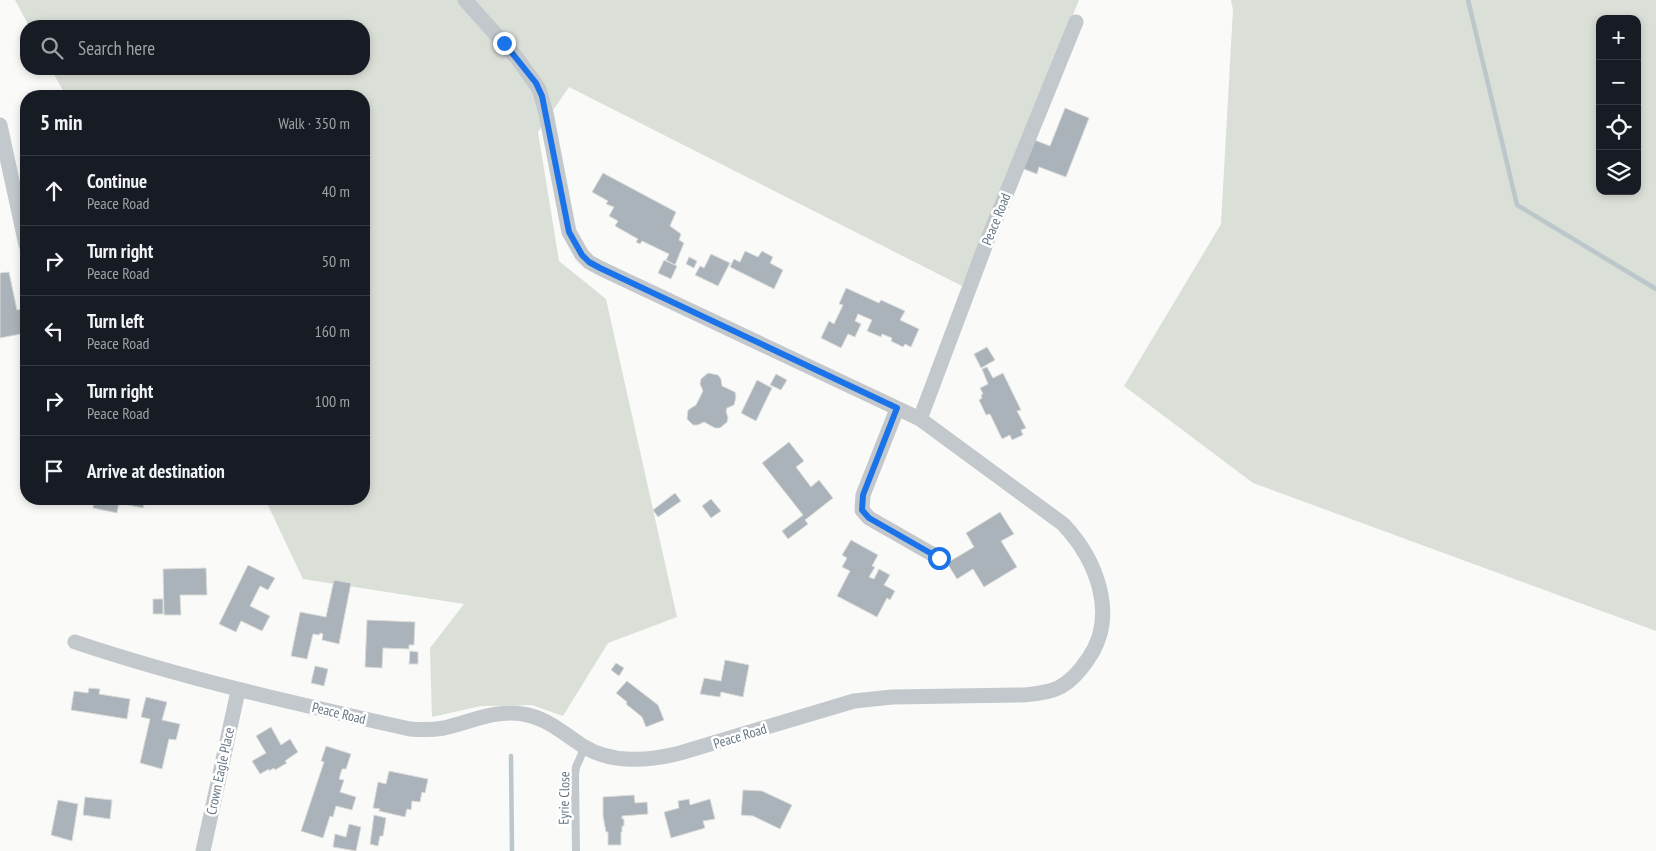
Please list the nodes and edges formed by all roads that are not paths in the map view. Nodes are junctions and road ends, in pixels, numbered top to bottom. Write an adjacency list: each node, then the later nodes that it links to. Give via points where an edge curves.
1 (466, 0): 5 (street, Peace Road, via 517,58 539,89 569,232 589,262)
2 (1076, 22): 6 (street, Peace Road, via 987,241)
3 (0, 125): 4 (street)
4 (20, 217)
5 (897, 408): 6 (street, Peace Road); 7 (street, via 863,495 862,510 869,518)
6 (920, 419): 10 (street, Peace Road, via 1063,524 1090,559 1101,597 1103,622 1091,655 1078,674 1057,689 1024,696 892,697 854,701 657,758 632,760 605,756)
7 (939, 558)
8 (75, 642): 9 (street, Peace Road)
9 (238, 691): 10 (street, Peace Road, via 423,730 445,728 493,715 522,713 554,725); 11 (street, Crown Eagle Place)
10 (585, 748): 12 (lane, Eyrie Close, via 575,775)
11 (203, 851)
12 (576, 851)

